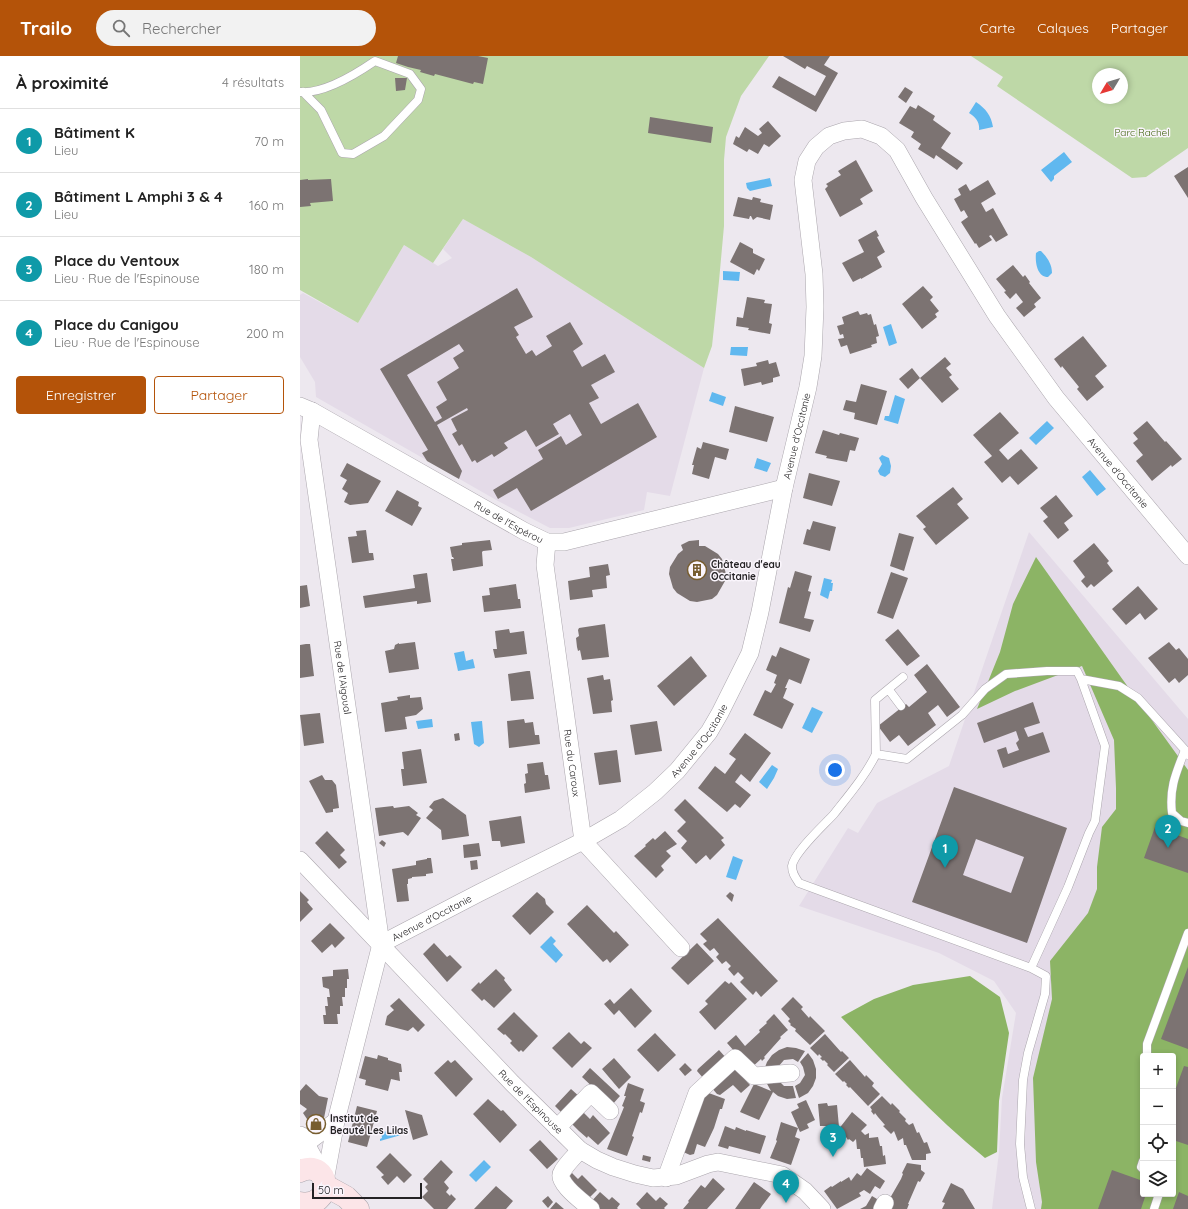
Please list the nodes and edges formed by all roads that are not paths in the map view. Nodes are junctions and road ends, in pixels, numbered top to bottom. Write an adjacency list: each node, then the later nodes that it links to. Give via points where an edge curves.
1 (302, 92): 1 (lane, via 321,110 342,153 353,154 384,136 418,100 421,89 410,74 375,61 326,88)
2 (306, 409): 4 (street, Rue de l'Espérou); 16 (street, Rue de l'Aigoual)
3 (784, 488): 4 (street, Rue de l'Espérou, via 564,542); 5 (street, Avenue d'Occitanie, via 813,356 814,274 803,180 807,161 816,147 829,136 862,129 881,136 897,150 997,316 1056,398); 13 (street, Avenue d'Occitanie, via 750,653 720,713 693,752 655,792 621,819)
4 (547, 542): 13 (street, Rue du Caroux, via 545,565)
5 (1188, 556)
6 (903, 677): 8 (lane)
7 (1081, 679): 10 (lane, via 1119,686 1138,698); 11 (lane, via 1077,671 1006,674 985,689 962,715 907,759); 18 (lane, via 1105,746 1095,821)
8 (889, 690): 9 (lane); 11 (lane, via 876,700)
9 (900, 706)
10 (1186, 753): 12 (lane, via 1172,785 1171,799 1172,813 1181,821)
11 (876, 754): 18 (lane, via 834,813 799,853 792,865 793,875 799,883)
12 (1188, 823)
13 (583, 841): 16 (street, Avenue d'Occitanie); 17 (street)
14 (300, 860): 16 (street, Rue de l'Espinouse)
15 (1188, 933): 19 (lane, via 1147,1044)
16 (381, 944): 22 (street, Avenue d'Occitanie); 23 (street, Rue de l'Espinouse)
17 (680, 948)
18 (1031, 968): 34 (lane, via 1046,976 1045,994 1023,1080 1020,1144 1023,1178)
19 (1147, 1053)
20 (792, 1073): 27 (street, via 754,1076 735,1058 697,1093)
21 (610, 1111): 23 (street, via 591,1093)
22 (336, 1121): 24 (street, via 312,1139); 28 (street, Avenue d'Occitanie)
23 (557, 1128): 25 (street, Rue de l'Espinouse)
24 (301, 1142): 28 (street)
25 (580, 1150): 27 (street, Rue de l'Espinouse, via 597,1160 635,1174); 32 (street, via 561,1172 561,1178 563,1184)
26 (300, 1171): 28 (main road, via 314,1170)
27 (666, 1178): 33 (street, Rue de l'Espinouse, via 718,1162 782,1175 805,1191)
28 (324, 1181): 30 (main road, via 323,1196); 31 (main road)
29 (1158, 1197): 35 (lane)
30 (310, 1205)
31 (358, 1209)
32 (591, 1209)
33 (822, 1209)
34 (1031, 1209)
35 (1154, 1209)

